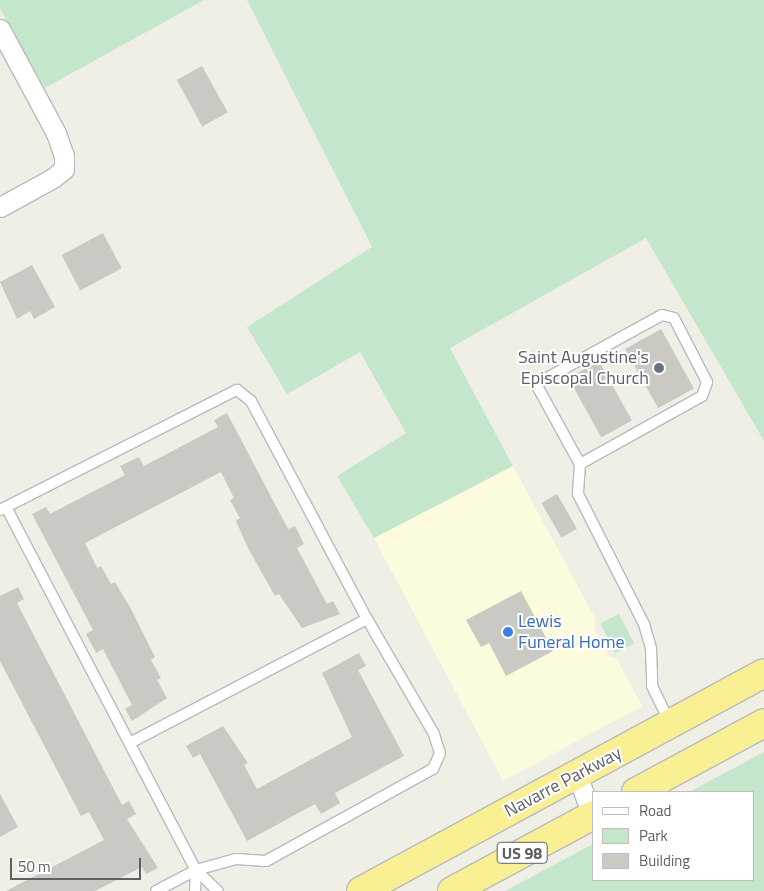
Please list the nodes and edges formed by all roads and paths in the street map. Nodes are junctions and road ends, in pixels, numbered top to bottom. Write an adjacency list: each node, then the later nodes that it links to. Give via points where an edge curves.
1 (0, 29): 2 (street, via 56,133 64,169)
2 (0, 207)
3 (580, 464): 3 (lane, via 536,384 662,315 674,318 707,382 702,396); 8 (lane, via 578,494 644,624 651,649 652,686)
4 (3, 508): 5 (lane, via 236,390 251,401); 9 (lane)
5 (367, 619): 9 (lane); 14 (lane, via 434,734 440,753 433,769 266,860 236,859)
6 (764, 674): 8 (highway, Navarre Parkway / US 98)
7 (764, 723): 11 (highway)
8 (670, 724): 10 (highway, Navarre Parkway / US 98)
9 (130, 743): 14 (lane)
10 (577, 775): 12 (street); 18 (highway, Navarre Parkway / US 98)
11 (638, 791)
12 (592, 812)
13 (592, 816): 19 (highway, US 98)
14 (196, 870): 15 (lane); 16 (lane); 17 (lane)
15 (156, 891)
16 (195, 891)
17 (218, 891)
18 (362, 891)
19 (452, 891)

